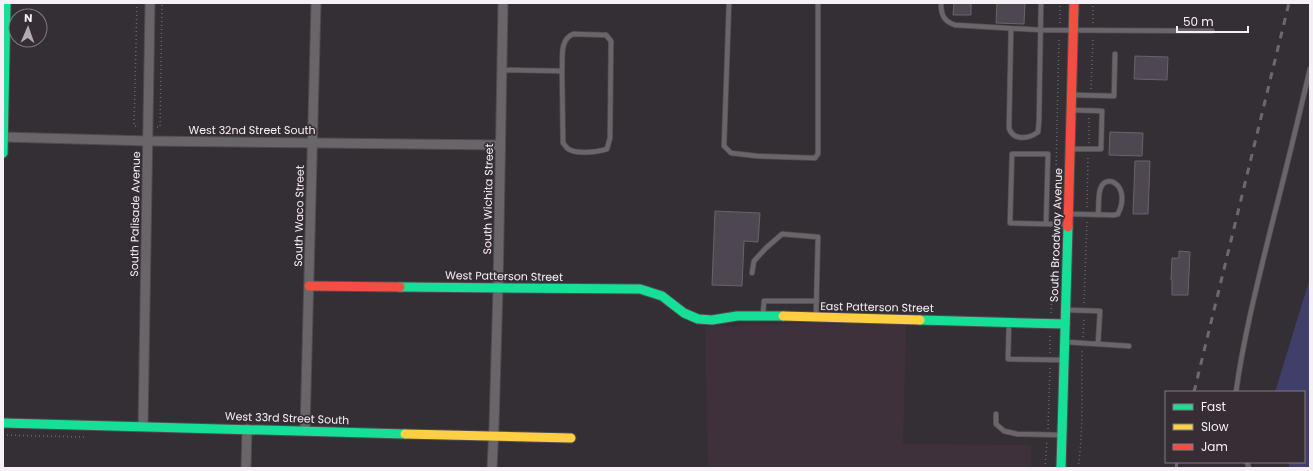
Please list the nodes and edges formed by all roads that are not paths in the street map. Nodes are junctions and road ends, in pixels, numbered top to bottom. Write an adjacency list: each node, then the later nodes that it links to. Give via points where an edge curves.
1 (6, 3): 20 (street)
2 (150, 3): 21 (street, South Palisade Avenue)
3 (316, 3): 22 (street, South Waco Street)
4 (503, 3): 15 (street, South Wichita Street)
5 (729, 3): 6 (lane, via 724,146 731,153 737,154 815,158 818,154)
6 (818, 3)
7 (941, 3): 10 (lane, via 944,20 950,23)
8 (1041, 3): 11 (lane)
9 (1074, 3): 12 (street, South Broadway Avenue)
10 (1011, 29): 11 (lane); 11 (lane, via 1009,128 1010,133 1021,137 1034,136 1038,132)
11 (1041, 30): 12 (lane)
12 (1073, 31): 13 (lane); 18 (street, South Broadway Avenue)
13 (1212, 31)
14 (1115, 54): 18 (lane, via 1114,96)
15 (502, 70): 17 (lane); 23 (street, South Wichita Street)
16 (1310, 70): 44 (lane, via 1255,291)
17 (562, 71): 17 (lane, via 563,48 569,35 601,34 610,38 610,131 607,149 576,151 568,149 563,143)
18 (1072, 95): 19 (street, South Broadway Avenue)
19 (1072, 110): 24 (street, South Broadway Avenue); 24 (lane, via 1102,111 1101,149)
20 (3, 137): 21 (street, West 32nd Street South); 25 (street)
21 (148, 141): 22 (street, West 32nd Street South); 47 (street, South Palisade Avenue)
22 (313, 142): 23 (street, West 32nd Street South); 31 (street, South Waco Street)
23 (500, 145): 32 (street, South Wichita Street)
24 (1070, 149): 26 (street, South Broadway Avenue)
25 (3, 153)
26 (1068, 214): 27 (lane); 29 (street, South Broadway Avenue)
27 (1098, 215): 27 (lane, via 1118,214 1122,203 1119,185 1113,182 1102,184)
28 (1046, 224): 28 (lane, via 1048,154 1012,154 1010,223); 29 (lane)
29 (1068, 224): 34 (street, South Broadway Avenue)
30 (752, 273): 33 (lane, via 754,262 782,234 818,237)
31 (309, 286): 32 (street, West Patterson Street); 49 (street, South Waco Street)
32 (498, 288): 36 (street, West Patterson Street, via 640,289 662,296); 51 (street, South Wichita Street)
33 (816, 301): 35 (lane, via 764,301); 37 (lane)
34 (1065, 310): 39 (street, South Broadway Avenue); 41 (lane, via 1100,312)
35 (763, 316): 36 (street, East Patterson Street, via 737,316 712,320); 37 (street, East Patterson Street)
36 (690, 317)
37 (816, 318): 38 (street, East Patterson Street)
38 (1008, 323): 39 (street, East Patterson Street); 43 (lane, via 1008,358)
39 (1065, 324): 40 (street, South Broadway Avenue)
40 (1064, 342): 41 (lane); 43 (street, South Broadway Avenue)
41 (1098, 344): 42 (lane)
42 (1129, 346)
43 (1064, 360): 50 (street, South Broadway Avenue)
44 (1236, 391)
45 (996, 414): 50 (lane, via 996,424 1004,431 1017,434)
46 (3, 422): 47 (street, West 33rd Street South)
47 (143, 426): 48 (street, West 33rd Street South)
48 (247, 429): 49 (street, West 33rd Street South); 53 (street)
49 (305, 430): 51 (street, West 33rd Street South)
50 (1063, 435): 55 (street, South Broadway Avenue)
51 (494, 436): 52 (street, West 33rd Street South); 54 (street, South Wichita Street)
52 (571, 438)
53 (246, 468)
54 (492, 468)
55 (1061, 468)

